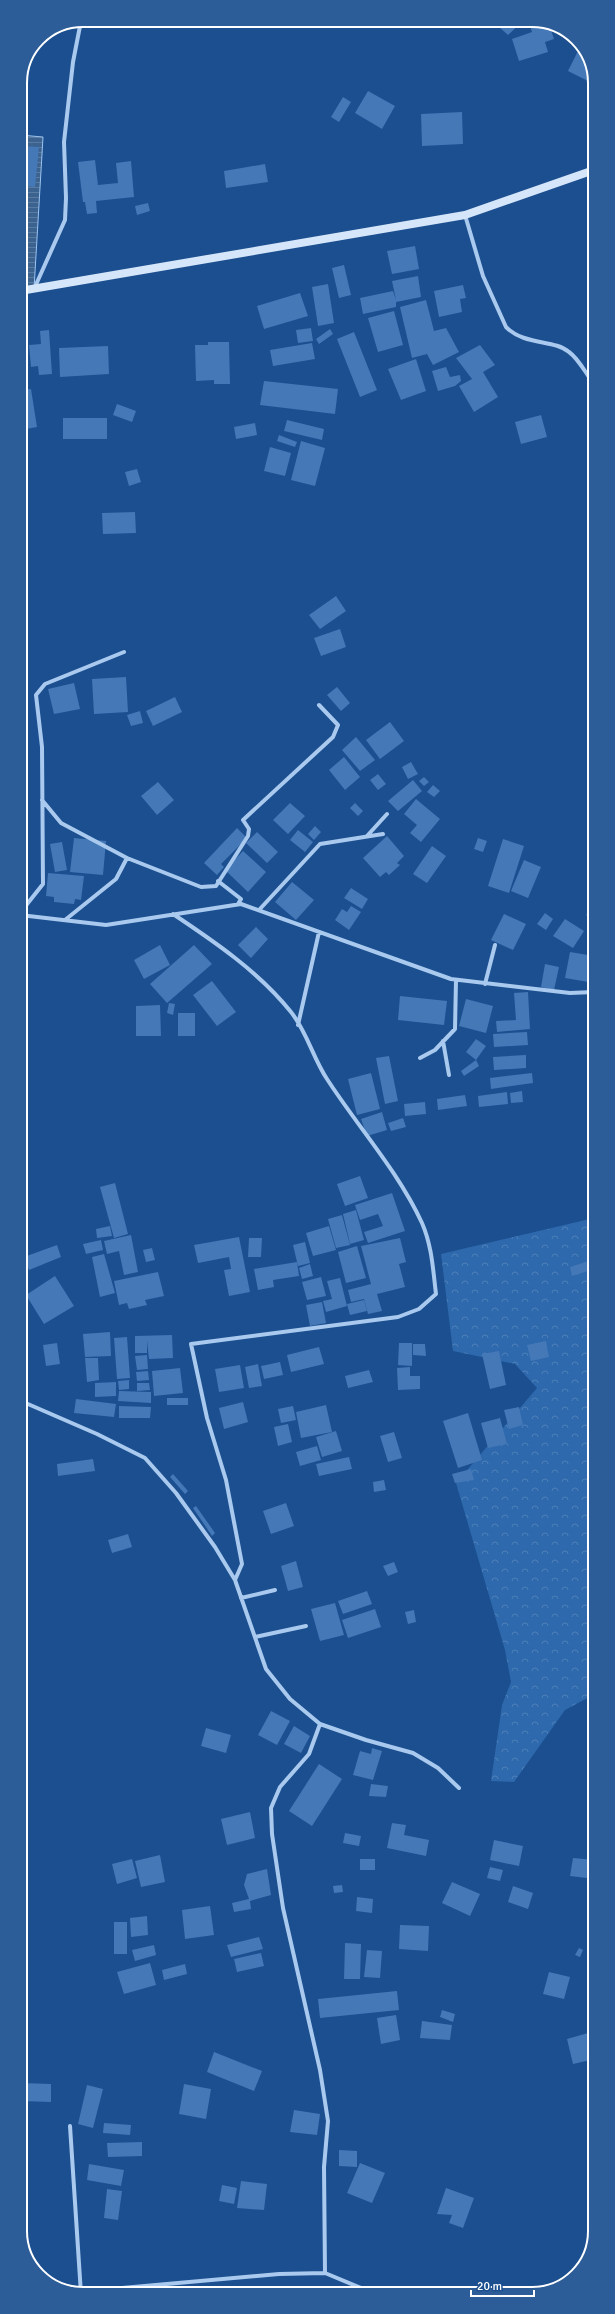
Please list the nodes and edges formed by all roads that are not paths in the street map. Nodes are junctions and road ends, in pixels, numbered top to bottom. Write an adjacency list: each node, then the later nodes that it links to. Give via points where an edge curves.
1 (80, 27): 4 (street, via 72,62 64,142 64,220)
2 (588, 172): 3 (main road)
3 (465, 215): 4 (main road); 6 (street, via 483,276 506,327 512,333 536,343 569,351)
4 (34, 289): 5 (main road)
5 (27, 290)
6 (588, 376)
7 (124, 652): 9 (street, via 45,684 36,696 42,747)
8 (319, 705): 14 (street, via 338,725 333,737 282,781 243,820 249,829 248,836)
9 (42, 800): 13 (street, via 61,823); 16 (street, via 43,884)
10 (387, 814): 12 (street)
11 (383, 834): 12 (street)
12 (367, 836): 17 (street, via 320,844)
13 (127, 858): 14 (street, via 200,886 216,886); 20 (street, via 116,879)
14 (218, 881): 15 (street, via 241,899)
15 (238, 904): 17 (street); 18 (street)
16 (27, 905)
17 (259, 910): 21 (street)
18 (173, 914): 20 (street, via 106,924); 26 (street, via 208,937 263,982 292,1013)
19 (27, 915): 20 (street)
20 (65, 920)
21 (319, 932): 23 (street); 26 (street)
22 (495, 945): 24 (street)
23 (456, 980): 24 (street); 27 (street, via 455,1029)
24 (485, 984): 25 (street, via 570,993)
25 (588, 992)
26 (298, 1025): 31 (street, via 326,1078 402,1188 422,1224 432,1254 436,1294 419,1309 398,1317 191,1344 207,1418 226,1480 242,1564)
27 (443, 1041): 28 (street, via 435,1050); 29 (street)
28 (420, 1058)
29 (449, 1075)
30 (27, 1404): 31 (street, via 145,1458 176,1493)
31 (235, 1580): 33 (street)
32 (275, 1590): 33 (street)
33 (241, 1598): 35 (street)
34 (306, 1626): 35 (street)
35 (255, 1637): 36 (street, via 266,1669 290,1699)
36 (320, 1724): 37 (street, via 413,1753 438,1768); 39 (street, via 309,1754 280,1787 271,1808 272,1834 283,1908 320,2070 328,2121 324,2168)
37 (459, 1788)
38 (70, 2126): 40 (street)
39 (325, 2273): 41 (street, via 279,2274); 42 (street)
40 (81, 2287)
41 (133, 2287)
42 (359, 2287)

